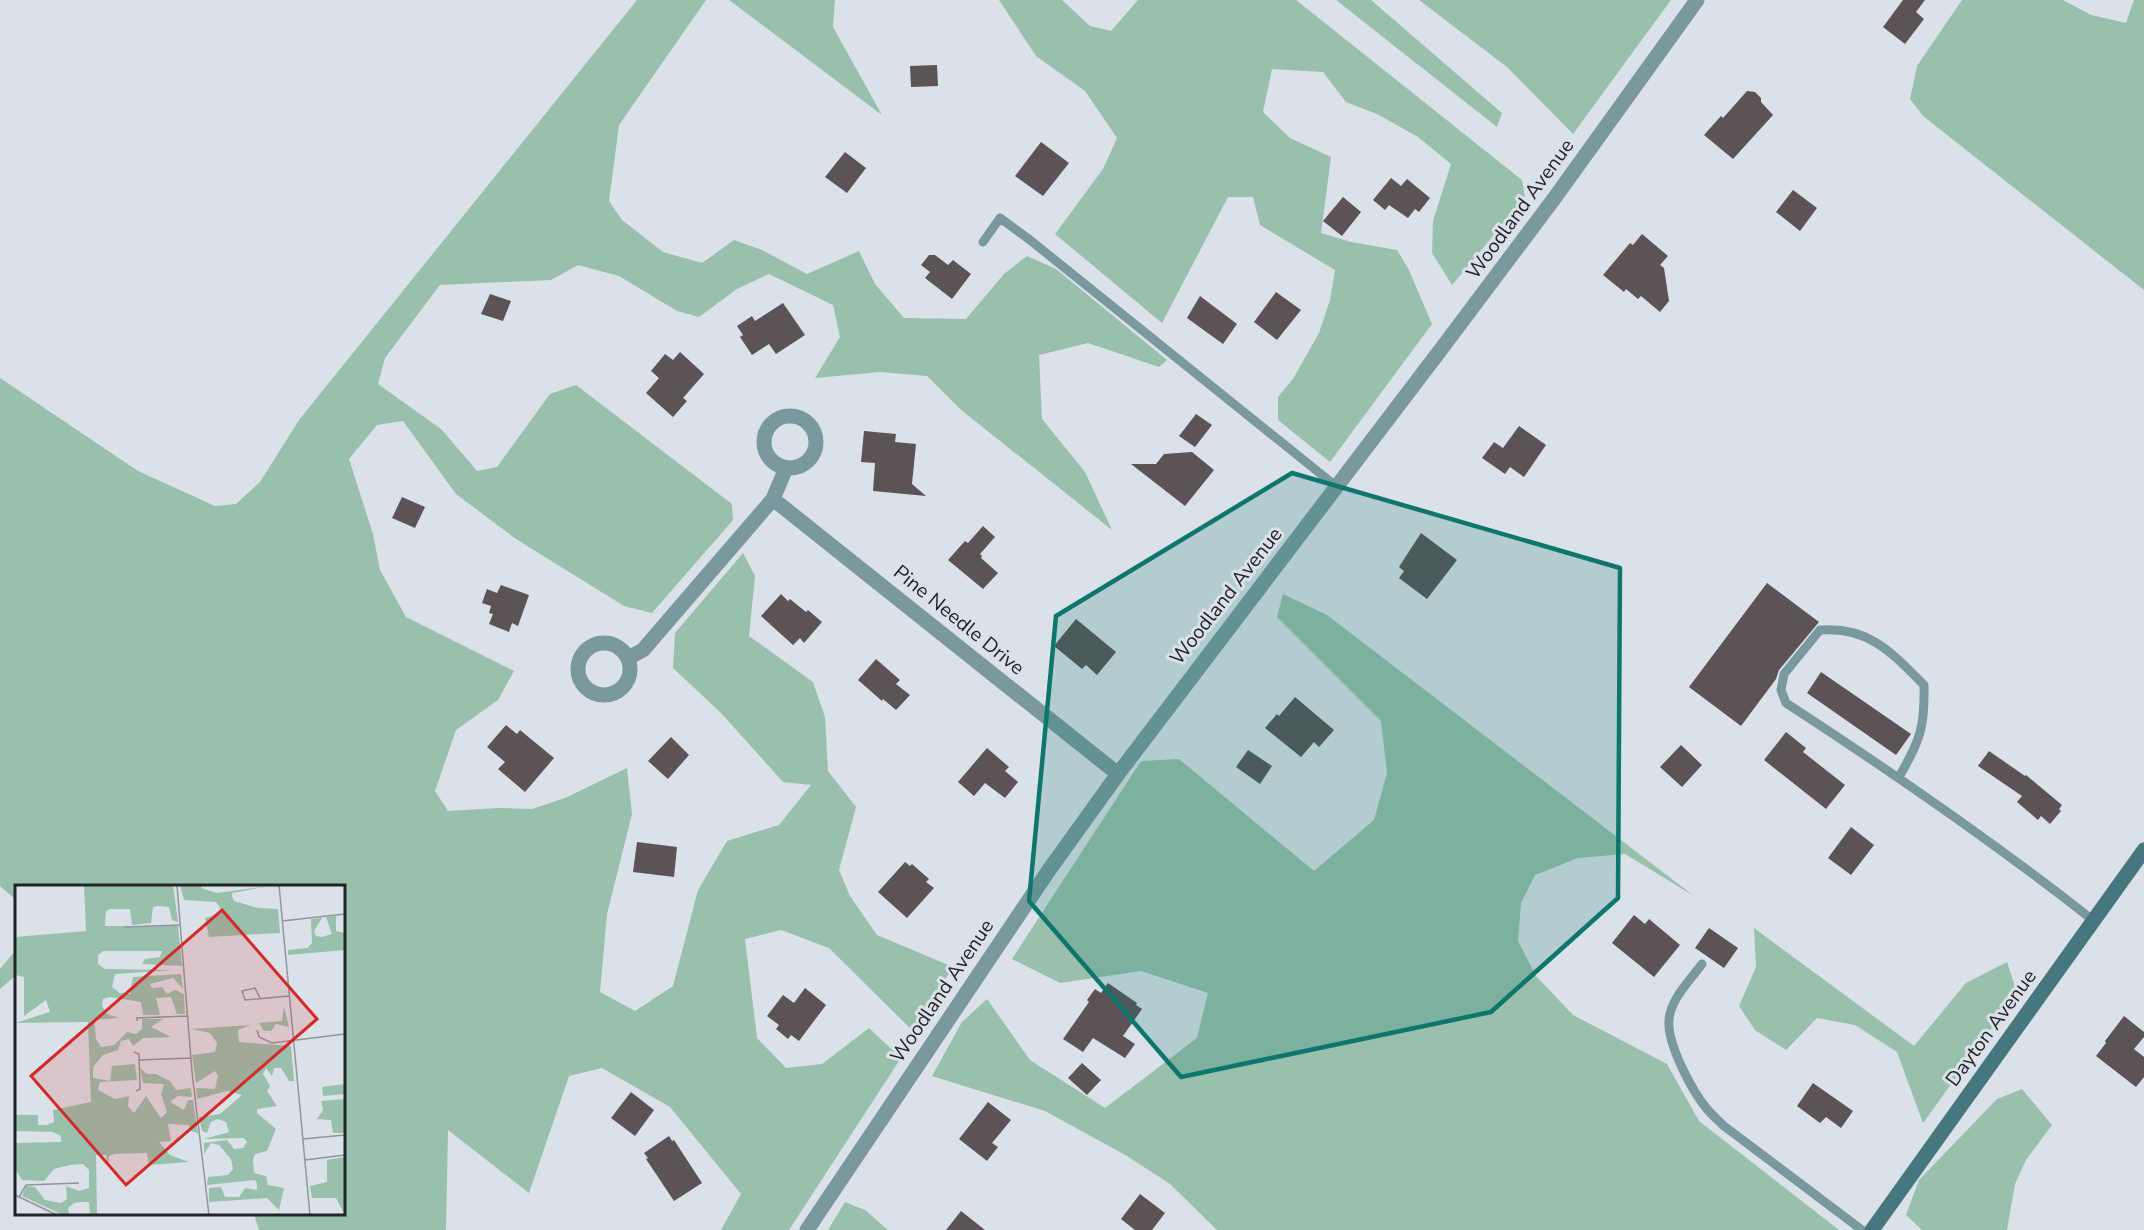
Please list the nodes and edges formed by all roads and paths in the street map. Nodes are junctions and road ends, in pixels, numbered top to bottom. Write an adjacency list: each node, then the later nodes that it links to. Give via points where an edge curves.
1 (1698, 0): 4 (street, Woodland Avenue)
2 (983, 242): 4 (lane, via 1000,218)
3 (786, 468): 5 (street)
4 (1337, 487): 7 (street, Woodland Avenue)
5 (773, 499): 6 (street, via 643,650); 7 (street, Pine Needle Drive)
6 (628, 658)
7 (1118, 774): 12 (street, Woodland Avenue)
8 (1899, 777): 8 (lane, via 1786,703 1781,690 1784,674 1820,630 1858,633 1884,646 1923,685 1925,712 1917,746); 10 (lane)
9 (2144, 850): 10 (street, Dayton Avenue)
10 (2094, 921): 14 (street, Dayton Avenue)
11 (1702, 964): 13 (lane, via 1674,1003 1669,1020 1672,1043 1692,1086 1706,1109 1724,1126)
12 (807, 1230)
13 (1862, 1230)
14 (1872, 1230)

